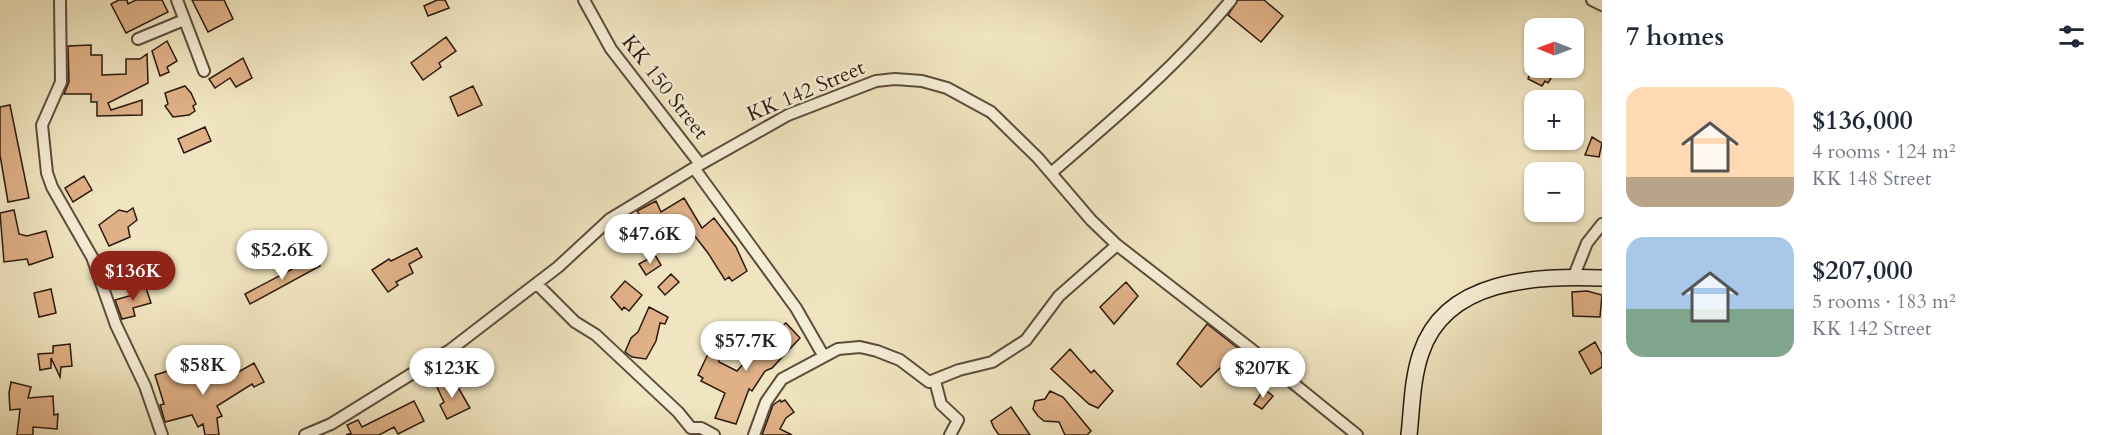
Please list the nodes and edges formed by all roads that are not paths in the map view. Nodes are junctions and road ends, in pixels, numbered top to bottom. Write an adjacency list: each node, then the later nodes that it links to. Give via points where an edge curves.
1 (60, 0): 20 (street, via 61,82 42,125 47,173 92,257 116,325 146,386)
2 (177, 0): 7 (street)
3 (584, 0): 10 (street, KK 150 Street, via 603,37)
4 (1231, 0): 11 (street, via 1198,40 1137,99)
5 (1592, 0): 6 (street)
6 (1602, 5)
7 (184, 20): 8 (street); 9 (street)
8 (138, 39)
9 (204, 71)
10 (697, 166): 11 (street, KK 142 Street, via 788,116 843,92 895,79 922,81 966,97 990,112); 16 (street, KK 142 Street, via 610,219); 17 (street, KK 150 Street, via 796,308)
11 (1051, 173): 13 (street, KK 142 Street)
12 (1602, 224): 14 (street, via 1587,243)
13 (1117, 245): 18 (street, via 1059,296 1026,340 992,363 958,370); 25 (street, KK 142 Street)
14 (1573, 278): 15 (main road); 26 (main road, via 1508,283 1470,296 1443,316 1421,353)
15 (1602, 279)
16 (537, 284): 19 (street, via 678,412); 21 (street, KK 142 Street, via 450,351 331,424)
17 (823, 356): 18 (street, via 844,347 860,346 900,360 924,381); 23 (street, via 782,379 766,402)
18 (934, 381): 24 (street, via 941,404 958,420)
19 (689, 432): 22 (street, via 701,428)
20 (162, 435)
21 (305, 435)
22 (714, 435)
23 (754, 435)
24 (950, 435)
25 (1357, 435)
26 (1409, 435)

